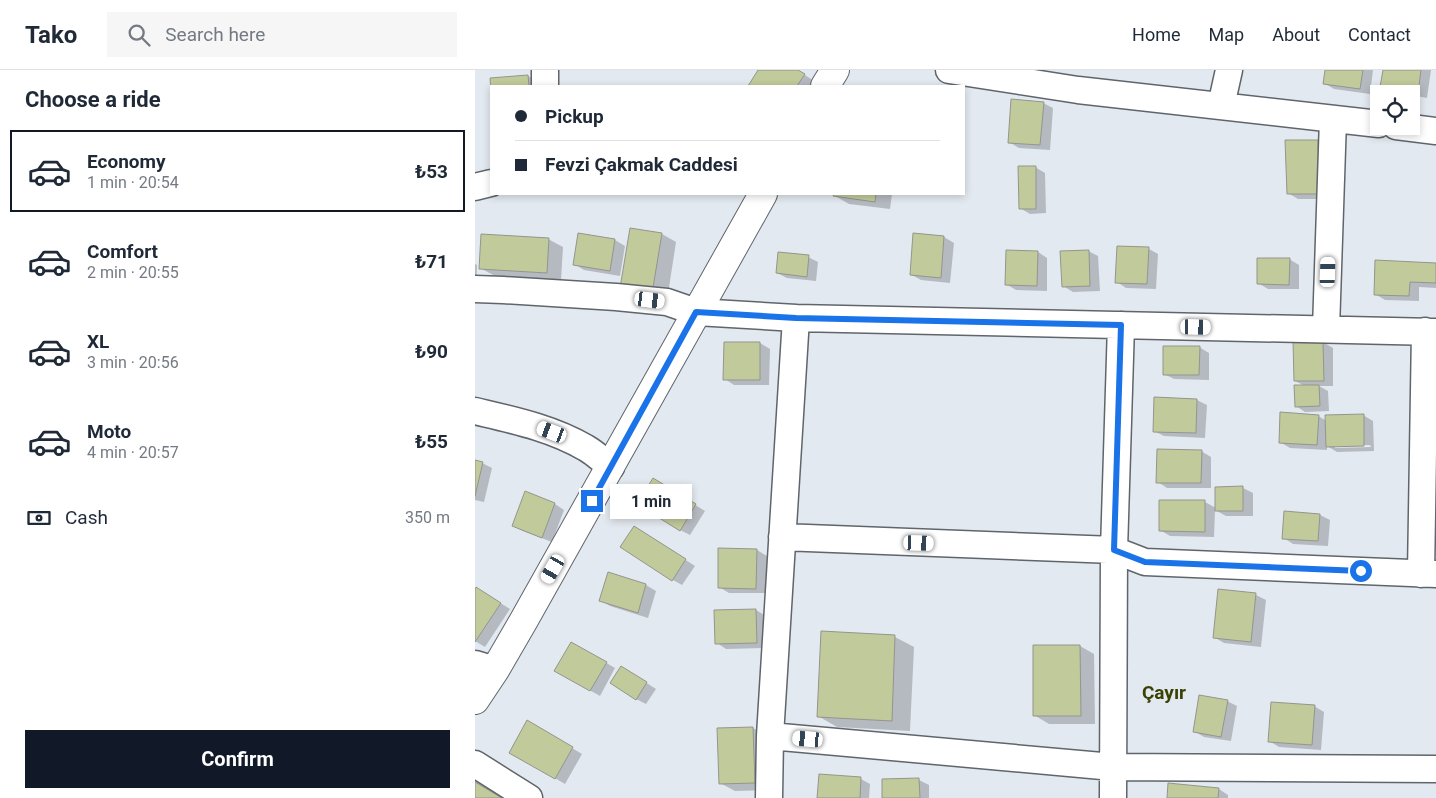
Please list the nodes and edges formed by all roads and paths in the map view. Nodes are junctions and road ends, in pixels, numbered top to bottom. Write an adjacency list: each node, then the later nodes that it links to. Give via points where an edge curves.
1 (545, 70): 6 (street)
2 (835, 70): 7 (main road)
3 (949, 70): 5 (street)
4 (1229, 70): 8 (street)
5 (1082, 80): 8 (street)
6 (545, 85)
7 (826, 85)
8 (1221, 106): 9 (street)
9 (1333, 119): 10 (street); 20 (street)
10 (1370, 123)
11 (1420, 129): 12 (street)
12 (1436, 131)
13 (490, 183): 14 (street)
14 (475, 188)
15 (762, 195): 17 (main road)
16 (475, 290): 17 (street, via 667,302)
17 (696, 312): 18 (street); 23 (main road)
18 (796, 318): 19 (street); 24 (street)
19 (1121, 325): 20 (street); 25 (street)
20 (1326, 329): 21 (street)
21 (1430, 331): 26 (street)
22 (475, 411): 23 (street, via 539,427 564,437)
23 (611, 467): 27 (main road)
24 (782, 537): 25 (street); 29 (street)
25 (1114, 550): 26 (street, via 1145,562); 31 (street)
26 (1428, 574)
27 (485, 667): 28 (main road)
28 (475, 700)
29 (770, 736): 31 (street); 34 (street)
30 (475, 764): 33 (street)
31 (1113, 767): 32 (street); 35 (street)
32 (1436, 769)
33 (529, 798)
34 (769, 798)
35 (1113, 798)

